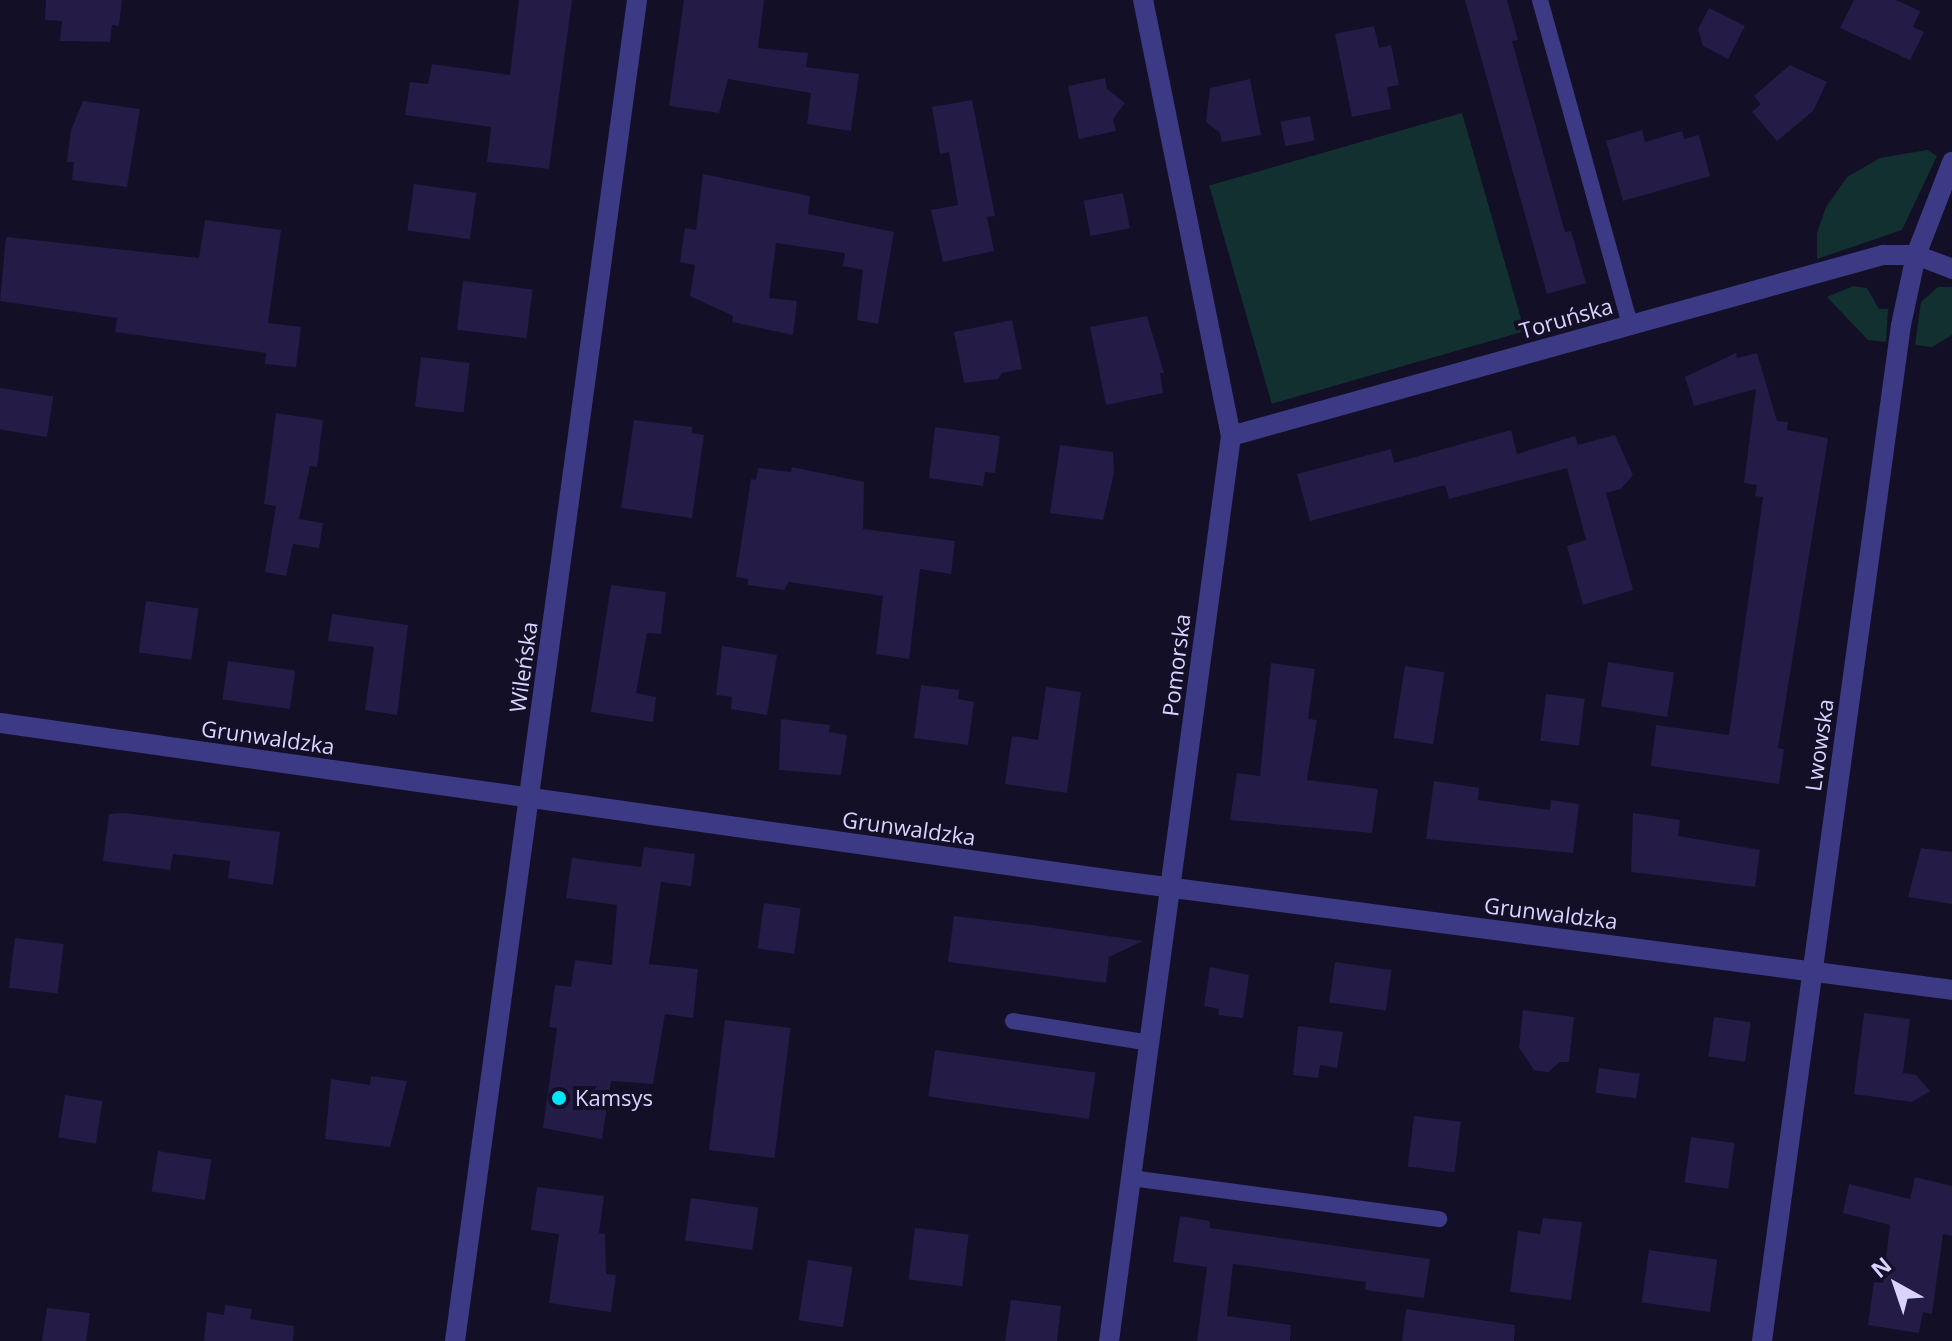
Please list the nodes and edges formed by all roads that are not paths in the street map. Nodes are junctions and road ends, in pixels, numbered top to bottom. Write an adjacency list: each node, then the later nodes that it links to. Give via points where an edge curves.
1 (637, 0): 10 (street, Wileńska)
2 (1143, 0): 8 (street, Pomorska)
3 (1540, 0): 7 (lane)
4 (1952, 162): 5 (street, Lwowska)
5 (1916, 255): 6 (street); 7 (street, Toruńska, via 1883,255); 12 (street, Lwowska, via 1901,325)
6 (1952, 269)
7 (1630, 325): 8 (street, Toruńska)
8 (1231, 436): 11 (street, Pomorska)
9 (0, 723): 10 (street, Grunwaldzka)
10 (530, 800): 11 (street, Grunwaldzka); 18 (street, Wileńska)
11 (1171, 888): 12 (street, Grunwaldzka); 15 (street, Pomorska)
12 (1813, 972): 13 (street, Grunwaldzka); 20 (street, Lwowska)
13 (1952, 990)
14 (1013, 1021): 15 (lane)
15 (1150, 1043): 16 (street, Pomorska)
16 (1131, 1178): 17 (lane); 19 (street, Pomorska)
17 (1439, 1219)
18 (455, 1341)
19 (1109, 1341)
20 (1762, 1341)

